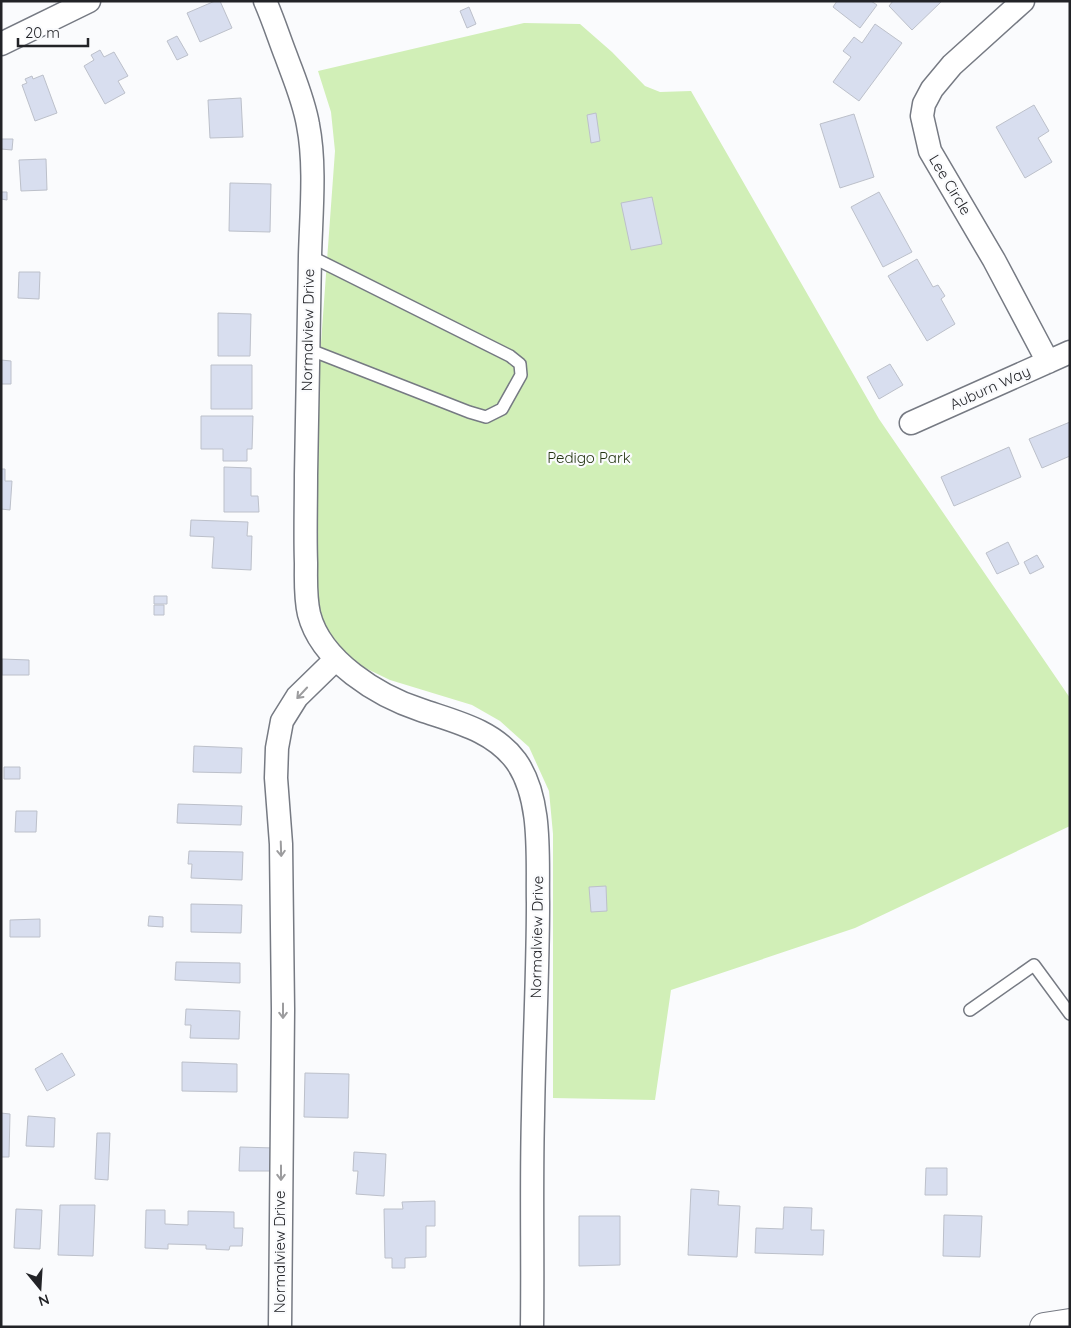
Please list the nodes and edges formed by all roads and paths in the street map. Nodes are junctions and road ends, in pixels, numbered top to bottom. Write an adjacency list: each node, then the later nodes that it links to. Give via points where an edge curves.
1 (89, 1): 4 (street)
2 (265, 1): 5 (street, Normalview Drive, via 308,126 312,192)
3 (1023, 1): 8 (street, Lee Circle, via 952,65 932,88 922,116 930,151 994,260)
4 (1, 44)
5 (310, 256): 6 (street, Normalview Drive); 6 (lane, via 510,356 520,364 521,375 502,409 486,416)
6 (308, 349): 10 (street, Normalview Drive, via 306,597 313,626)
7 (1070, 352): 8 (street, Auburn Way)
8 (1048, 362): 9 (street, Auburn Way)
9 (911, 423)
10 (336, 658): 14 (street, Normalview Drive, one-way to 14, via 298,697 282,721 277,748 283,1010); 15 (street, Normalview Drive, via 382,693 488,736 516,761 530,790 536,822 538,907)
11 (970, 1010): 12 (lane, via 1034,964)
12 (1070, 1014)
13 (1070, 1323): 16 (street)
14 (280, 1327)
15 (532, 1327)
16 (1044, 1327)

